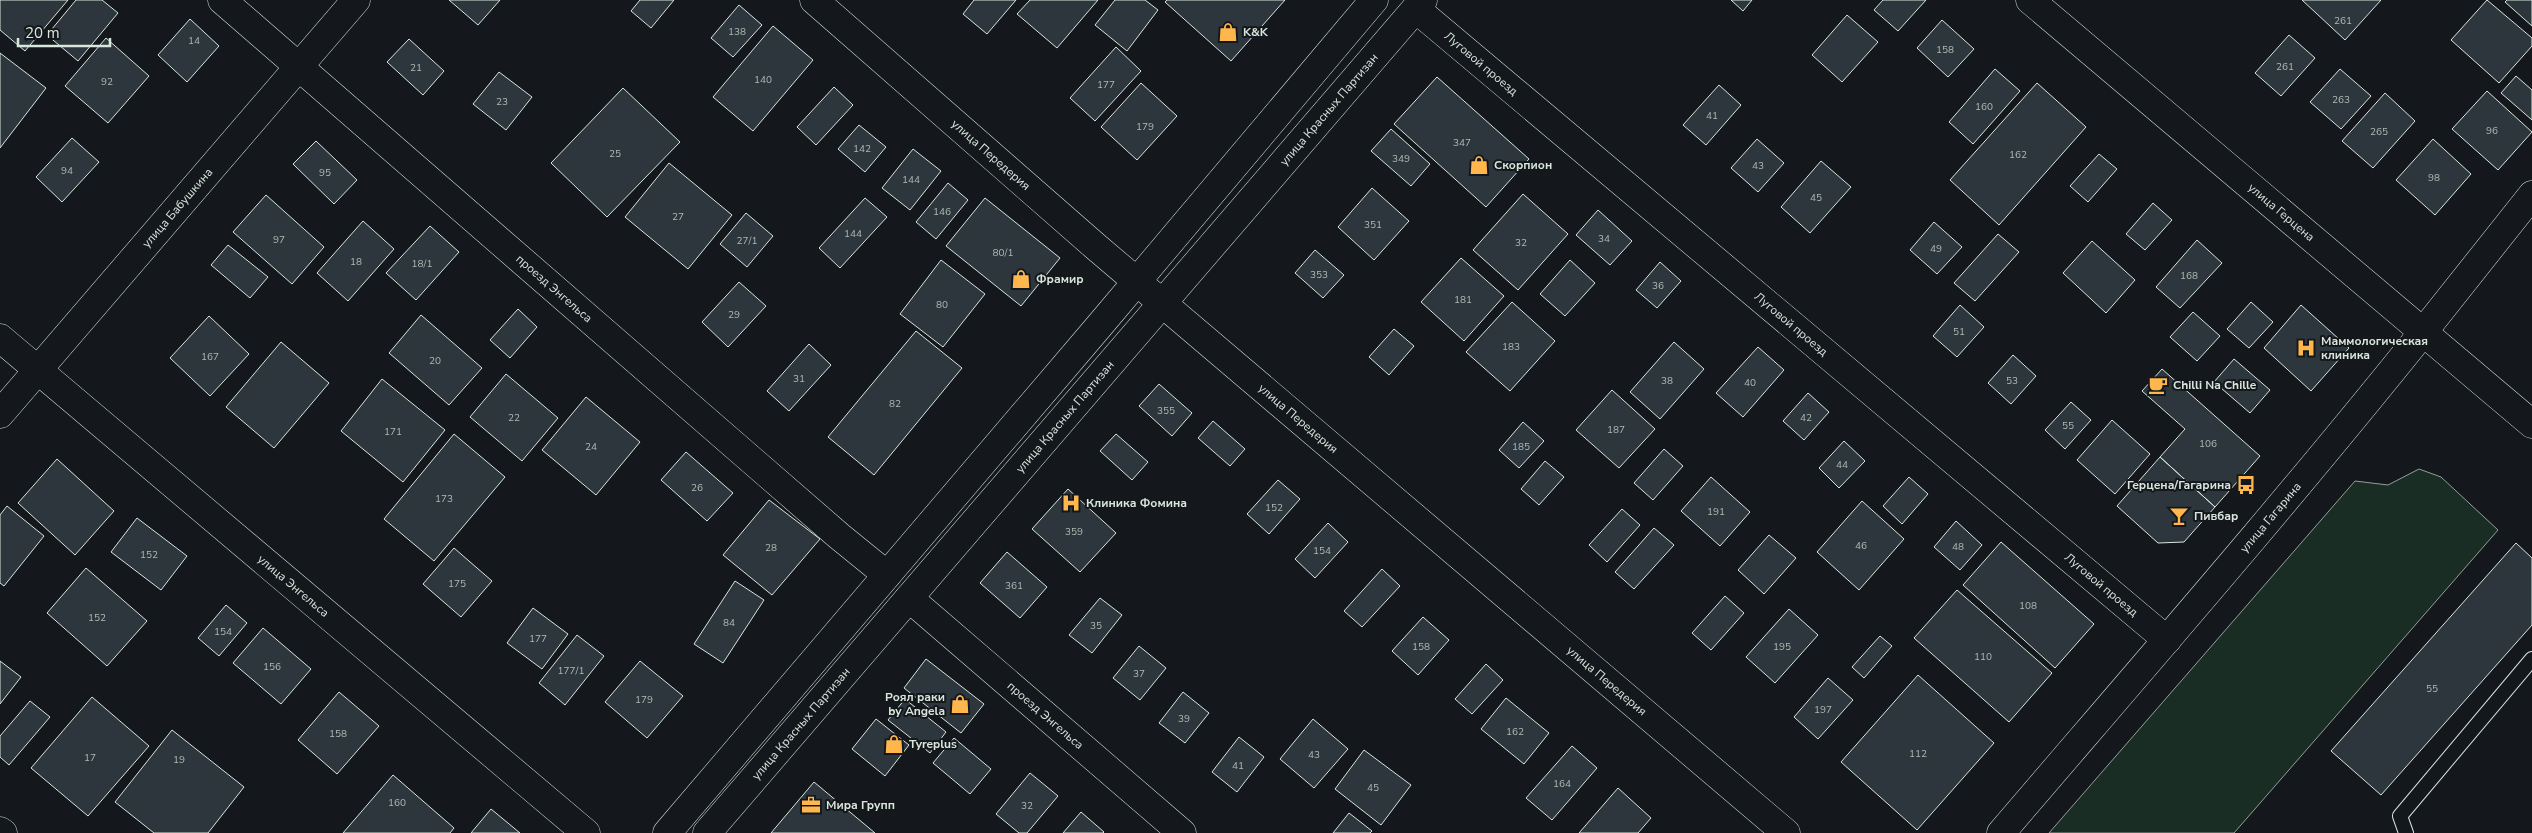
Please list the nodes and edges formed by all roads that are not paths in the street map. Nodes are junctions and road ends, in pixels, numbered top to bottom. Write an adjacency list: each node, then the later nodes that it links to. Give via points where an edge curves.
1 (222, 0): 7 (main road, проезд Энгельса)
2 (356, 0): 7 (main road, улица Бабушкина)
3 (814, 0): 9 (main road, улица Передерия)
4 (1374, 0): 9 (main road)
5 (2030, 0): 11 (main road, улица Герцена)
6 (1420, 4): 10 (main road, улица Красных Партизан); 18 (main road, Луговой проезд)
7 (298, 67): 13 (main road, улица Бабушкина); 16 (main road, проезд Энгельса)
8 (2532, 195): 11 (main road, улица Гагарина)
9 (1138, 282): 10 (main road, улица Передерия); 16 (main road)
10 (1163, 303): 17 (main road, улица Красных Партизан); 24 (main road, улица Передерия)
11 (2424, 331): 15 (main road, улица Герцена); 18 (main road, улица Гагарина)
12 (0, 338): 13 (main road, улица Энгельса)
13 (38, 370): 14 (main road, улица Бабушкина); 20 (main road, улица Энгельса)
14 (0, 414)
15 (2532, 424)
16 (887, 575): 21 (main road)
17 (909, 598): 22 (main road, улица Красных Партизан); 23 (main road, проезд Энгельса)
18 (2167, 640): 25 (main road, улица Гагарина)
19 (2532, 659): 26 (lane, via 2400,816)
20 (586, 833)
21 (666, 833)
22 (707, 833)
23 (1182, 833)
24 (1786, 833)
25 (2000, 833)
26 (2406, 833)

